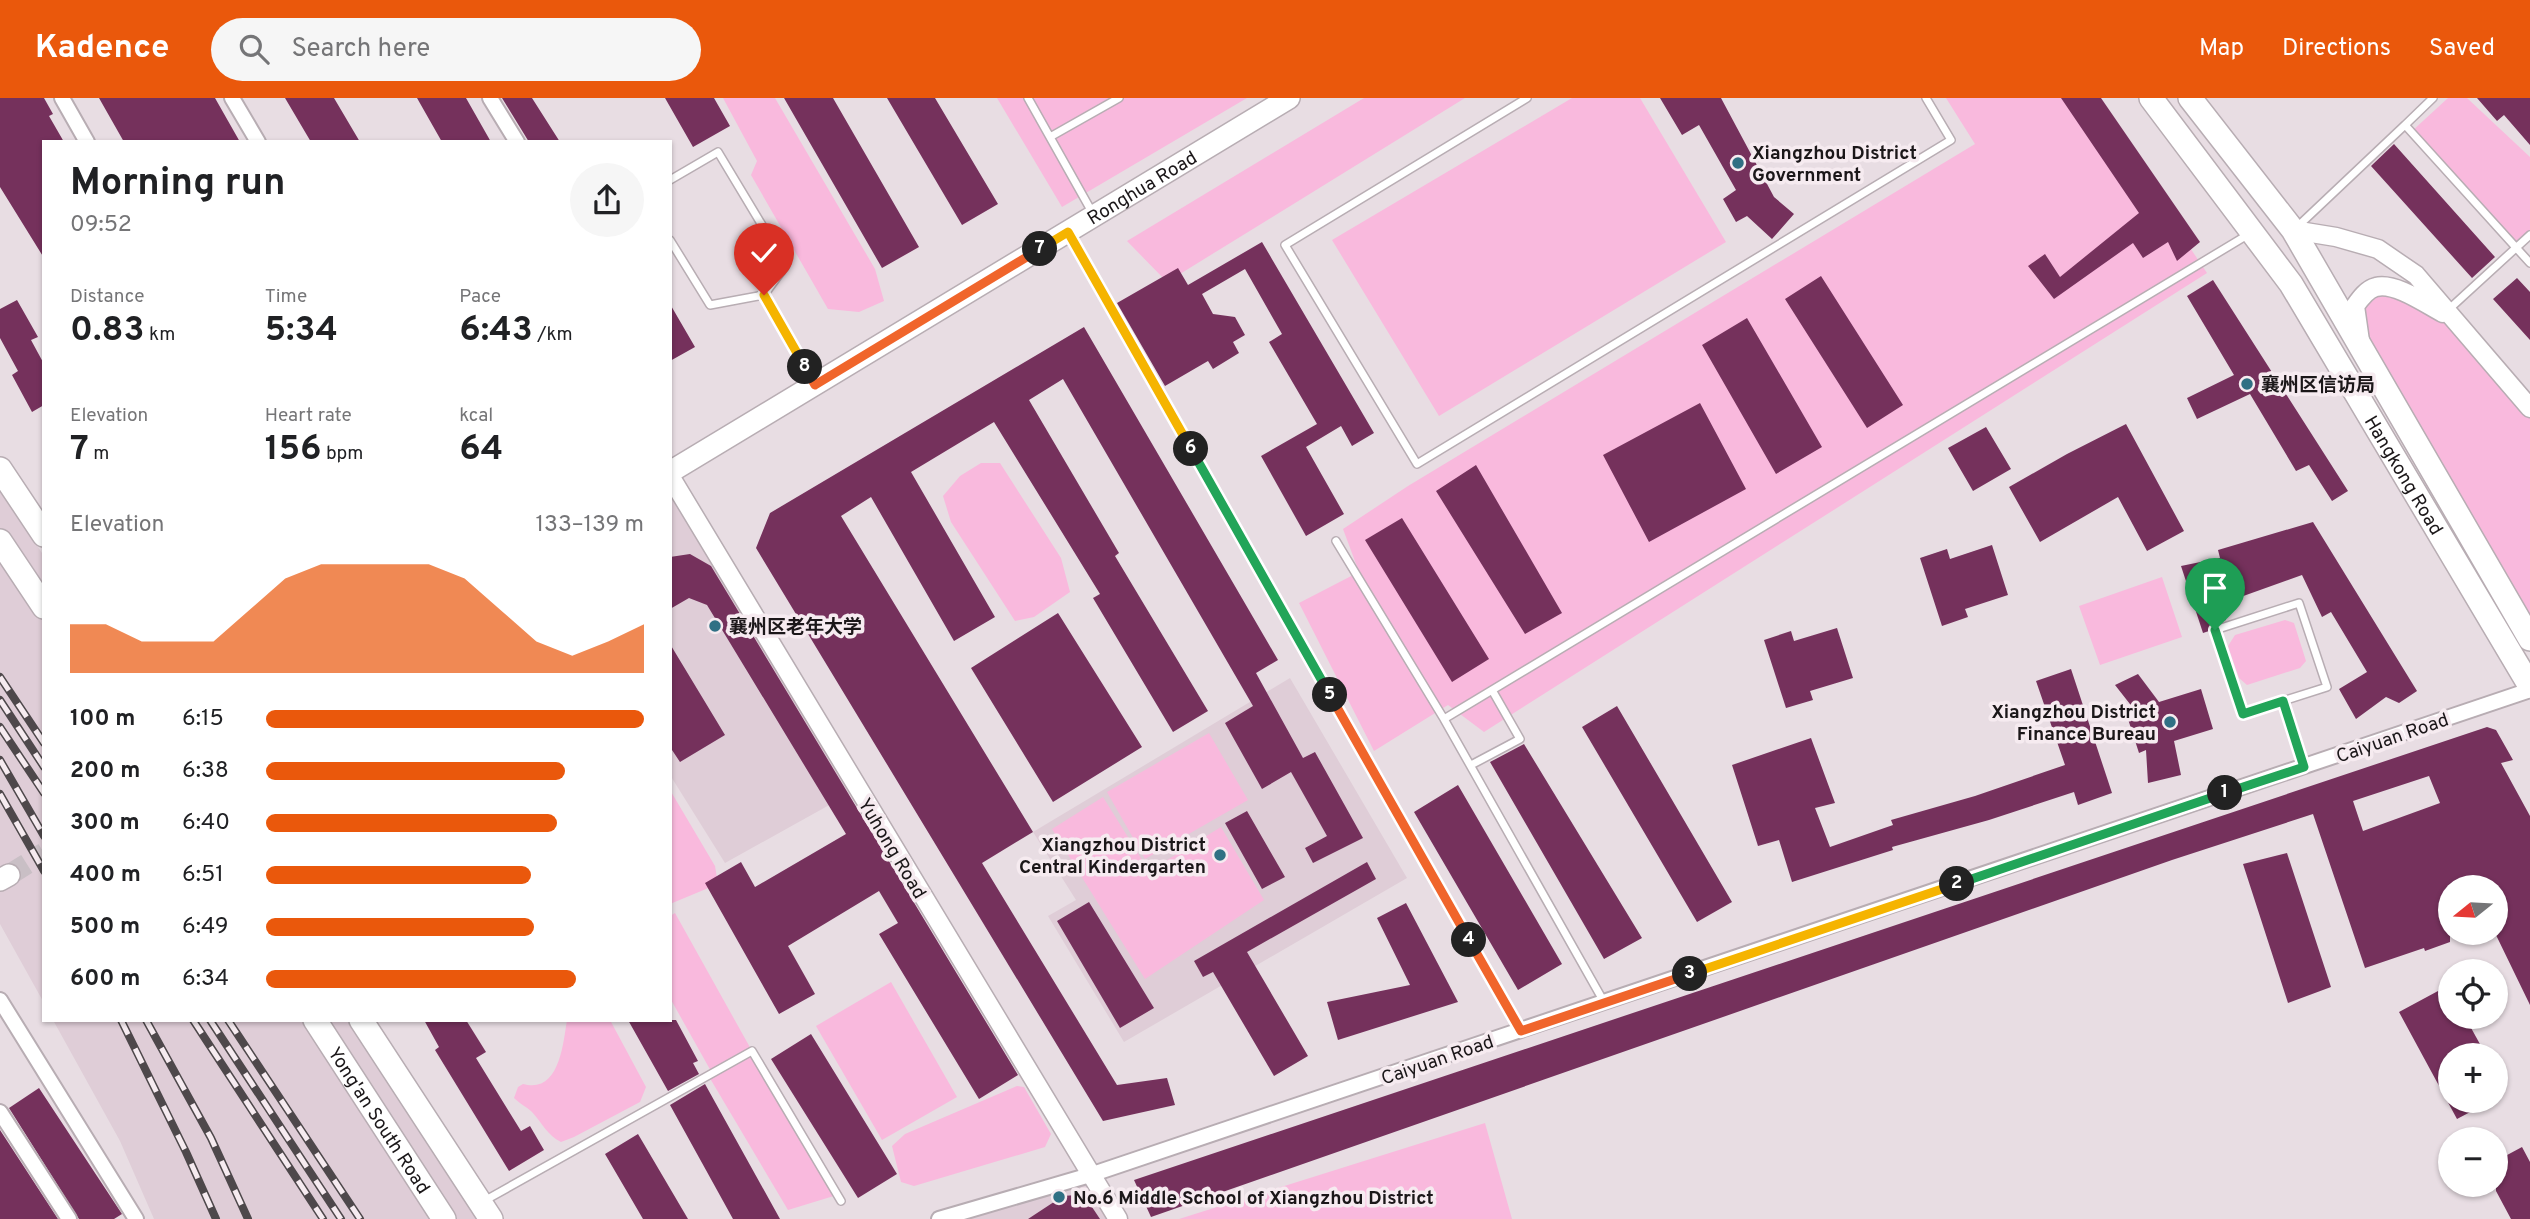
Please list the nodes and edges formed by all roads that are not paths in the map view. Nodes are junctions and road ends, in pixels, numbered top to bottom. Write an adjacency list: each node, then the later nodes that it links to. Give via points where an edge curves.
1 (62, 98): 14 (street)
2 (232, 98): 15 (street)
3 (490, 98): 16 (street)
4 (1028, 98): 13 (lane)
5 (1119, 98): 13 (lane)
6 (1289, 98): 18 (main road, Ronghua Road)
7 (1527, 98): 8 (lane, via 1285,245 1417,464 1951,140)
8 (1926, 98)
9 (2151, 98): 21 (main road, Hangkong Road)
10 (2190, 98): 19 (main road, Hangkong Road)
11 (2433, 98): 12 (lane)
12 (2405, 125): 19 (lane); 24 (lane)
13 (1050, 137): 18 (lane)
14 (86, 140)
15 (257, 140)
16 (516, 140)
17 (672, 179): 26 (lane, via 718,152 786,265)
18 (1094, 216): 20 (main road, Ronghua Road)
19 (2293, 230): 27 (street, via 2378,249 2416,275); 28 (main road, Hangkong Road)
20 (1068, 232): 29 (main road, Ronghua Road); 49 (lane)
21 (2252, 232): 39 (main road, Hangkong Road, via 2291,284); 40 (lane)
22 (2530, 235): 24 (lane)
23 (672, 243): 26 (lane, via 710,305)
24 (2516, 248): 25 (lane); 27 (lane)
25 (2530, 263)
26 (764, 295): 29 (lane)
27 (2449, 315): 28 (street, via 2397,289 2376,287 2355,306); 30 (street)
28 (2361, 347): 38 (main road, Hangkong Road)
29 (815, 385): 32 (main road, Ronghua Road)
30 (2530, 408)
31 (0, 469): 34 (main road)
32 (672, 474)
33 (672, 478): 51 (street, Yuhong Road)
34 (42, 532)
35 (0, 541): 37 (main road)
36 (1336, 541): 42 (lane)
37 (42, 604)
38 (2530, 639)
39 (2530, 688): 44 (street, Caiyuan Road)
40 (1492, 690): 42 (lane); 43 (lane, via 1520,738)
41 (2283, 701): 41 (lane, via 2327,687 2299,603 2215,630 2243,714); 44 (lane)
42 (1444, 719): 43 (lane)
43 (1471, 765): 46 (lane)
44 (2304, 767): 46 (street, Caiyuan Road)
45 (0, 1000): 55 (street)
46 (1604, 1003): 49 (street, Caiyuan Road)
47 (316, 1022): 56 (main road, Yong'an South Road)
48 (362, 1022): 53 (main road, Yong'an South Road)
49 (1521, 1031): 51 (street, Caiyuan Road)
50 (0, 1112): 54 (street)
51 (1090, 1175): 57 (street, Caiyuan Road); 58 (street, Yuhong Road)
52 (841, 1201): 53 (lane, via 752,1051)
53 (485, 1211)
54 (69, 1219)
55 (136, 1219)
56 (444, 1219)
57 (939, 1219)
58 (1118, 1219)

